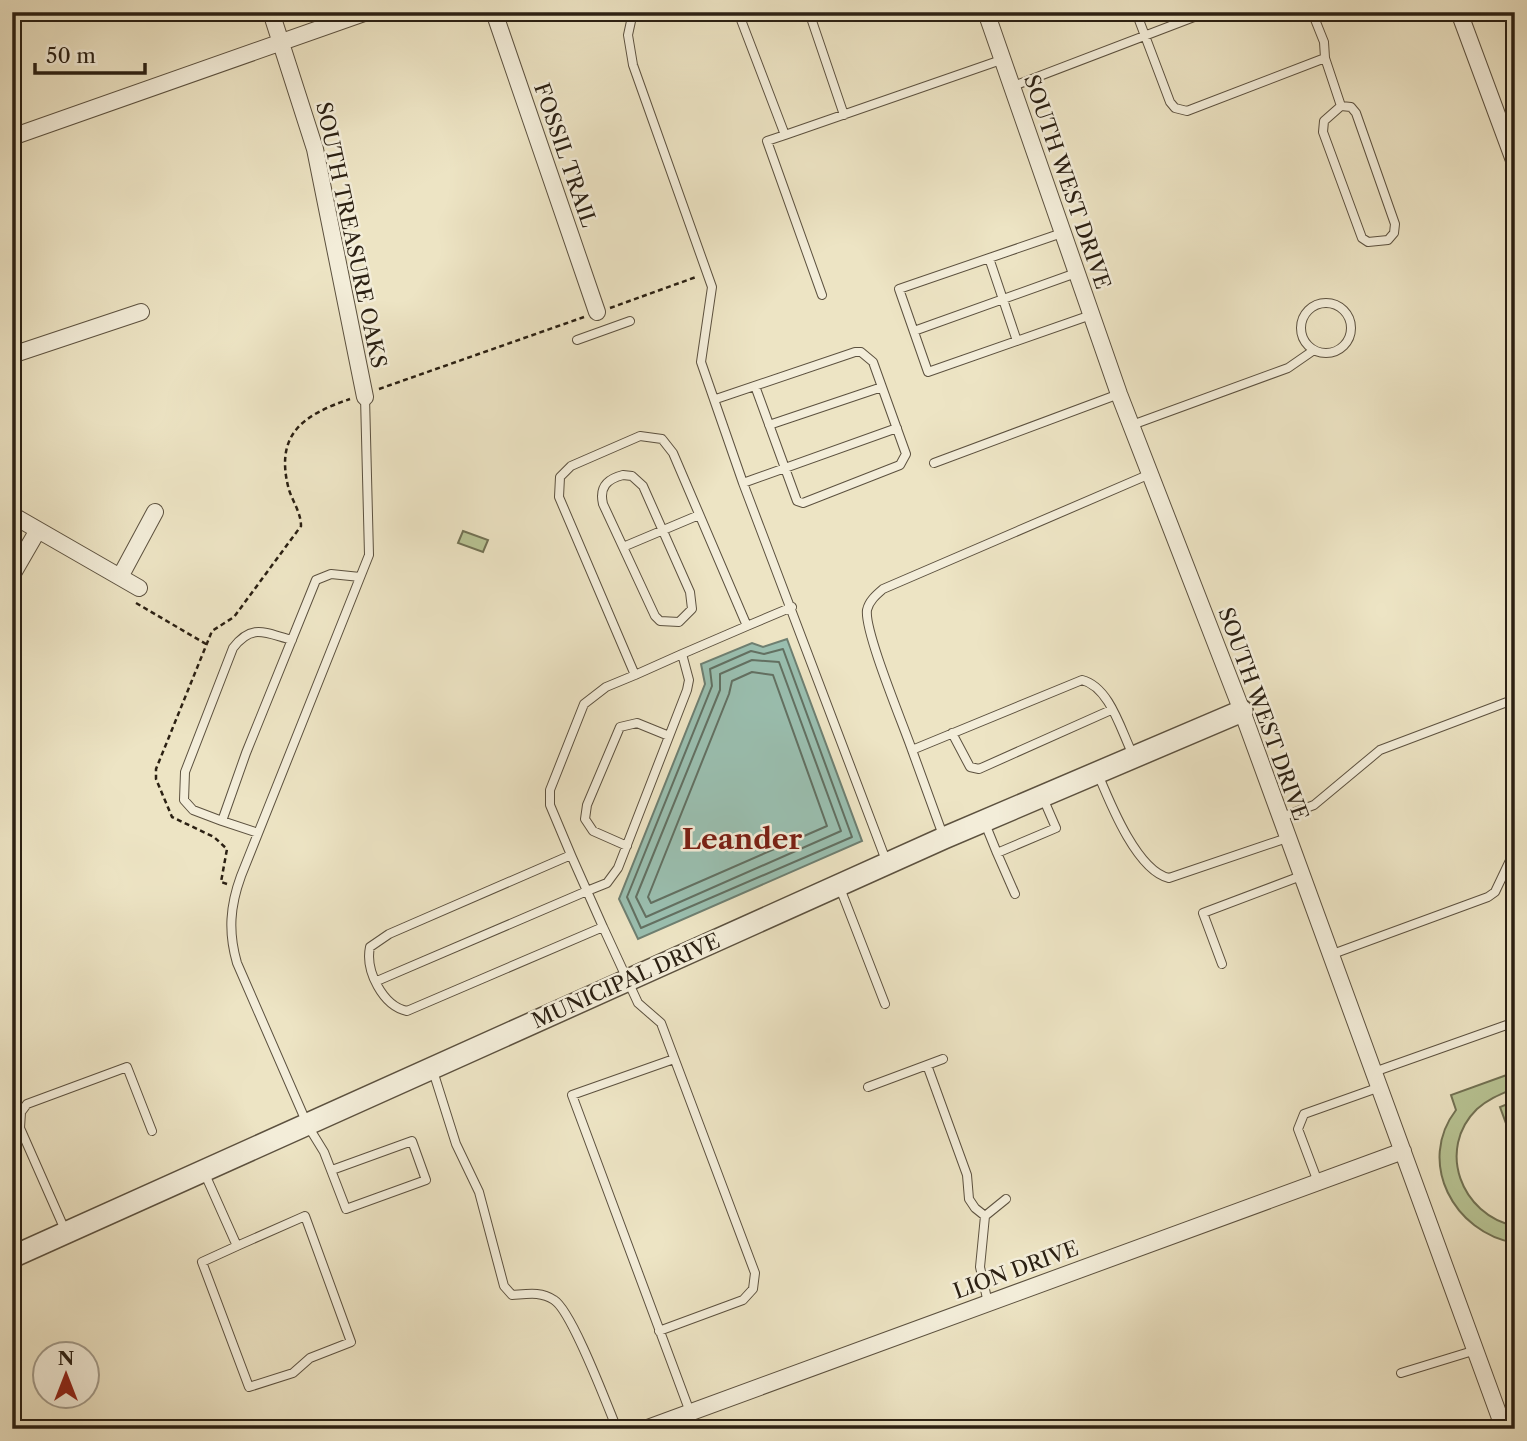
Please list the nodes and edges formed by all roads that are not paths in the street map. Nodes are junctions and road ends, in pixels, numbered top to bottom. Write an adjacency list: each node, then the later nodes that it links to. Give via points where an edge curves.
1 (271, 12): 13 (street, SOUTH TREASURE OAKS)
2 (367, 12): 13 (street)
3 (494, 12): 28 (street, FOSSIL TRAIL)
4 (633, 12): 41 (lane, via 628,35 633,65 712,287 701,362)
5 (738, 12): 19 (lane)
6 (809, 12): 18 (lane)
7 (986, 12): 15 (street, SOUTH WEST DRIVE)
8 (1136, 12): 12 (lane)
9 (1207, 12): 12 (lane)
10 (1312, 12): 14 (lane)
11 (1459, 12): 21 (street)
12 (1144, 37): 14 (lane, via 1170,102 1187,111); 16 (lane)
13 (282, 42): 20 (street); 40 (street, SOUTH TREASURE OAKS, via 315,149)
14 (1325, 58): 17 (lane)
15 (1001, 60): 16 (street, SOUTH WEST DRIVE); 18 (lane)
16 (1011, 87): 22 (street, SOUTH WEST DRIVE)
17 (1341, 106): 17 (lane, via 1324,121 1323,132 1362,238 1368,242 1388,240 1395,224 1356,113)
18 (844, 115): 19 (lane)
19 (785, 135): 25 (lane, via 767,141)
20 (12, 137)
21 (1515, 163)
22 (1062, 233): 23 (lane); 24 (street, SOUTH WEST DRIVE)
23 (989, 258): 26 (lane); 32 (lane, via 899,289)
24 (1076, 273): 26 (lane); 29 (street, SOUTH WEST DRIVE)
25 (821, 295)
26 (1003, 299): 32 (lane); 34 (lane)
27 (141, 312): 36 (street)
28 (597, 312): 31 (lane)
29 (1091, 315): 34 (lane); 39 (street, SOUTH WEST DRIVE)
30 (630, 321): 31 (lane)
31 (604, 330): 33 (lane)
32 (914, 331): 34 (lane, via 928,372)
33 (577, 340)
34 (1017, 341)
35 (1314, 350): 35 (lane, via 1334,352 1349,340 1351,321 1338,306 1319,303 1304,316 1301,335); 43 (lane, via 1288,368)
36 (12, 355)
37 (755, 386): 38 (lane, via 861,352 873,362); 41 (lane); 42 (lane)
38 (882, 387): 42 (lane); 44 (lane)
39 (1119, 394): 43 (street, SOUTH WEST DRIVE); 45 (lane)
40 (365, 396): 57 (lane, via 370,545)
41 (716, 400): 48 (lane)
42 (769, 425): 46 (lane)
43 (1132, 425): 47 (street, SOUTH WEST DRIVE)
44 (897, 428): 46 (lane); 46 (lane, via 906,454 900,464 803,503 797,501)
45 (934, 463)
46 (785, 467): 48 (lane)
47 (1150, 474): 66 (street, SOUTH WEST DRIVE); 69 (lane, via 883,589 873,598 867,619)
48 (743, 483): 59 (lane)
49 (155, 512): 56 (street)
50 (699, 514): 53 (lane); 60 (lane); 63 (lane, via 673,453 662,439 651,436 640,436 572,466 561,477 559,497)
51 (12, 515): 52 (street)
52 (38, 530): 55 (street); 56 (street)
53 (663, 530): 54 (lane); 54 (lane, via 639,480 615,477 607,481 601,496); 54 (lane, via 693,600 679,622 654,616)
54 (623, 547)
55 (12, 575)
56 (120, 577): 58 (street)
57 (360, 577): 61 (lane, via 331,574 316,580); 76 (lane)
58 (135, 594)
59 (792, 607): 60 (lane); 83 (lane)
60 (747, 626): 62 (lane)
61 (292, 640): 75 (lane); 75 (lane, via 257,631 243,635 233,648 182,790 193,810)
62 (682, 654): 63 (lane); 68 (lane, via 689,680)
63 (635, 675): 82 (lane, via 606,687 584,704 550,790 550,806)
64 (1515, 699): 73 (lane, via 1380,750 1314,804)
65 (1111, 710): 67 (lane, via 1102,692 1082,680); 67 (lane, via 979,769 964,761); 70 (lane)
66 (1242, 711): 70 (street, MUNICIPAL DRIVE); 73 (street, SOUTH WEST DRIVE)
67 (952, 733): 69 (lane)
68 (669, 736): 79 (lane); 79 (lane, via 637,723 620,727 587,805 585,819 593,831)
69 (912, 750): 77 (lane)
70 (1133, 756): 71 (street, MUNICIPAL DRIVE)
71 (1097, 772): 72 (street, MUNICIPAL DRIVE); 78 (lane, via 1111,806 1148,868 1158,876 1169,878)
72 (1042, 796): 74 (street, MUNICIPAL DRIVE); 81 (lane, via 1056,828)
73 (1279, 818): 78 (street, SOUTH WEST DRIVE)
74 (984, 820): 77 (street, MUNICIPAL DRIVE); 81 (lane)
75 (222, 821): 76 (lane)
76 (258, 833): 102 (lane, via 234,895 232,947)
77 (944, 838): 83 (street, MUNICIPAL DRIVE)
78 (1287, 838): 84 (street, SOUTH WEST DRIVE)
79 (626, 846): 86 (lane, via 607,883)
80 (1515, 850): 89 (lane, via 1495,892 1488,897)
81 (997, 853): 87 (lane)
82 (571, 855): 86 (lane); 91 (lane, via 389,934 370,947 368,958)
83 (887, 864): 85 (street, MUNICIPAL DRIVE)
84 (1301, 876): 89 (street, SOUTH WEST DRIVE); 90 (lane, via 1203,913)
85 (839, 885): 92 (street, MUNICIPAL DRIVE); 93 (lane)
86 (587, 891): 88 (lane); 91 (lane)
87 (1015, 894)
88 (603, 927): 91 (lane, via 407,1012 393,1008); 92 (lane)
89 (1331, 955): 99 (street, SOUTH WEST DRIVE)
90 (1222, 964)
91 (377, 981)
92 (627, 981): 95 (lane, via 638,1003 661,1023); 98 (street, MUNICIPAL DRIVE)
93 (885, 1004)
94 (1515, 1022): 99 (lane)
95 (674, 1059): 114 (lane, via 756,1278 743,1300); 114 (lane, via 572,1095)
96 (943, 1059): 97 (lane)
97 (927, 1065): 100 (lane); 109 (lane, via 967,1175 969,1199)
98 (432, 1069): 102 (street, MUNICIPAL DRIVE); 118 (lane, via 456,1143 479,1192 504,1286 512,1295 537,1293 559,1304)
99 (1377, 1079): 104 (street, SOUTH WEST DRIVE); 107 (lane, via 1304,1114 1299,1121)
100 (868, 1087)
101 (17, 1112): 103 (lane, via 35,1100 127,1068); 110 (lane)
102 (308, 1126): 105 (lane); 106 (street, MUNICIPAL DRIVE)
103 (152, 1131)
104 (1403, 1151): 107 (street, LION DRIVE); 115 (street, SOUTH WEST DRIVE)
105 (332, 1170): 105 (lane, via 346,1209 426,1180 412,1141)
106 (204, 1172): 110 (street, MUNICIPAL DRIVE); 111 (lane)
107 (1318, 1182): 113 (street, LION DRIVE)
108 (1006, 1199): 109 (lane)
109 (985, 1216): 113 (lane, via 980,1267)
110 (66, 1233): 112 (street, MUNICIPAL DRIVE)
111 (237, 1246): 111 (lane, via 202,1262 249,1387 293,1373 310,1358 351,1342 305,1216)
112 (12, 1257)
113 (988, 1303): 117 (street, LION DRIVE)
114 (659, 1331): 117 (lane)
115 (1476, 1350): 116 (lane); 120 (street, SOUTH WEST DRIVE)
116 (1401, 1373)
117 (690, 1412): 119 (street, LION DRIVE)
118 (617, 1429)
119 (645, 1429)
120 (1504, 1429)

